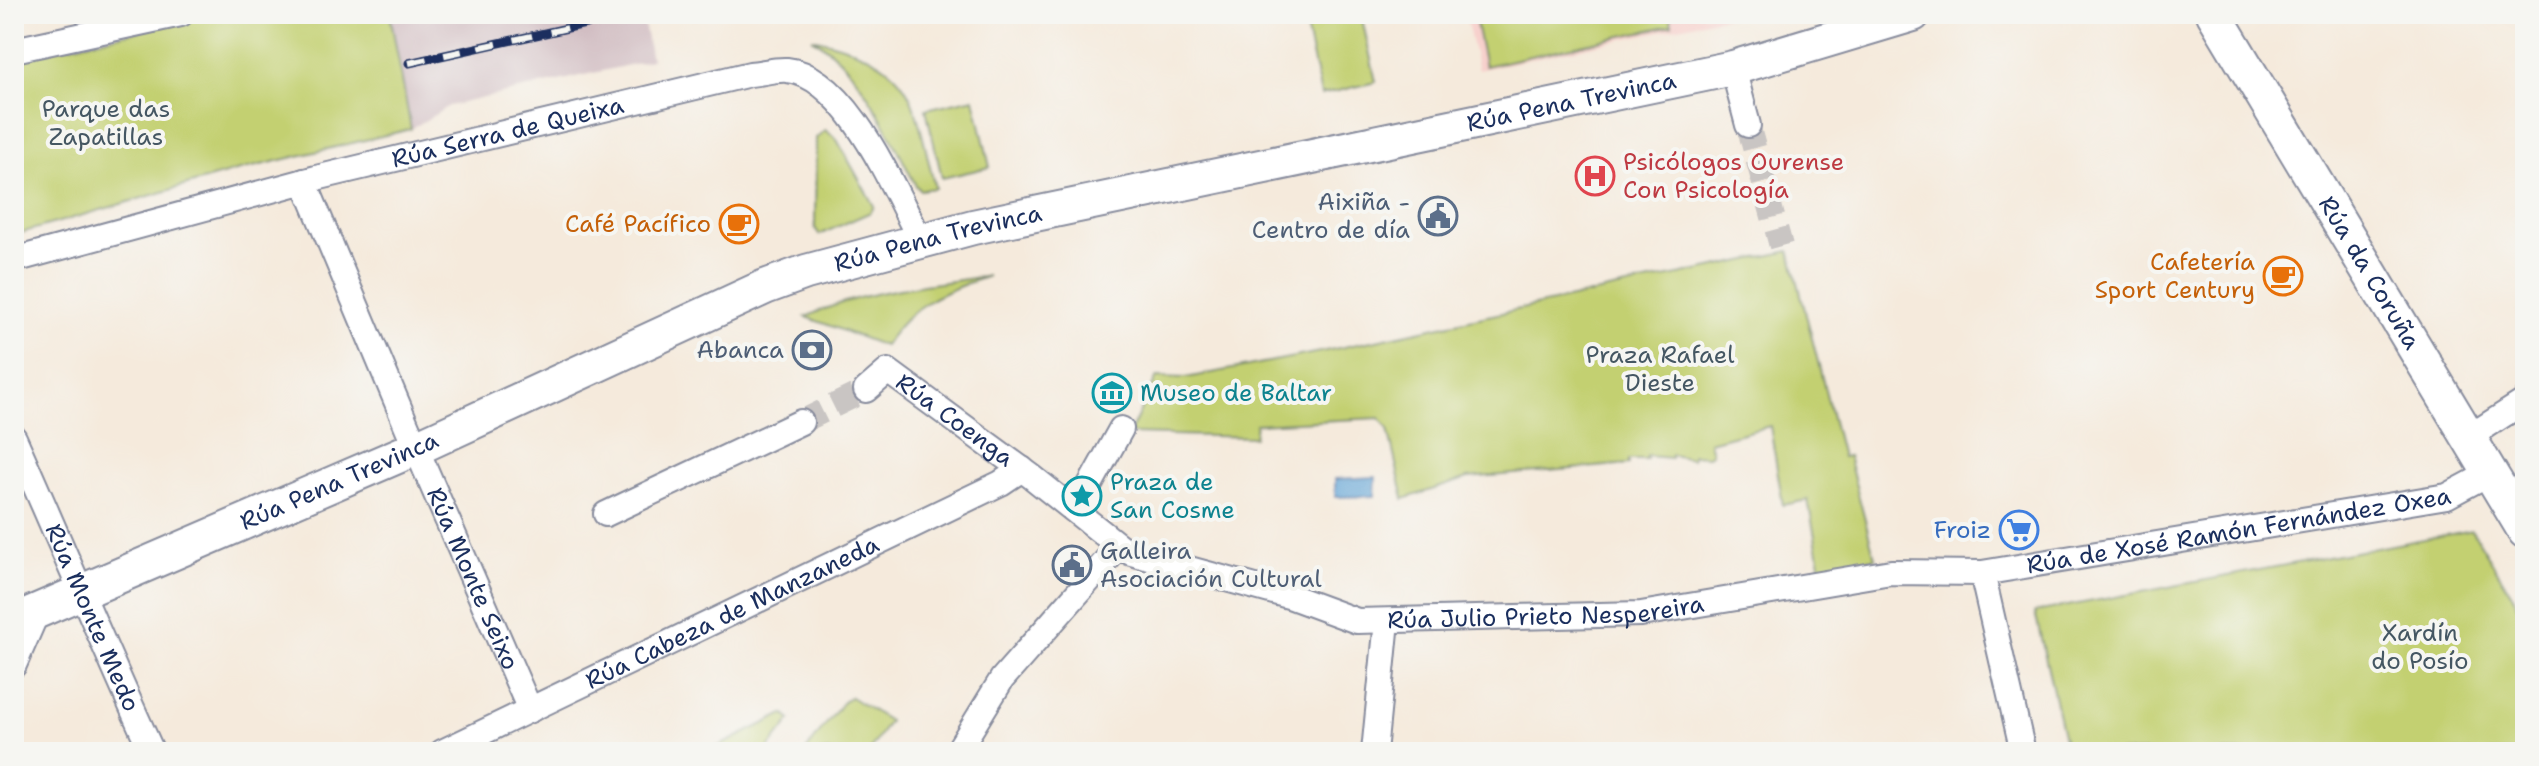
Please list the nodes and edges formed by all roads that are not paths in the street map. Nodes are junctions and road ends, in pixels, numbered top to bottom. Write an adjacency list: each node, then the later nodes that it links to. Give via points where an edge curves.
1 (181, 14): 4 (street)
2 (1913, 14): 5 (street, Rúa Pena Trevinca)
3 (2214, 14): 14 (street, Rúa da Coruña)
4 (14, 50)
5 (1733, 68): 6 (street); 8 (street, Rúa Pena Trevinca)
6 (1748, 125)
7 (304, 181): 8 (street, Rúa Serra de Queixa, via 750,74 788,70 824,84 838,97 860,127); 9 (street, Rúa Serra de Queixa); 16 (street, Rúa Monte Seixo)
8 (920, 239): 16 (street, Rúa Pena Trevinca, via 765,287)
9 (14, 260)
10 (866, 390): 17 (street, Rúa Coenga, via 888,371)
11 (2525, 401): 14 (street)
12 (801, 422): 20 (street)
13 (1121, 429): 19 (street)
14 (2469, 437): 18 (street, Rúa da Coruña)
15 (14, 438): 24 (street, Rúa Monte Medo)
16 (416, 448): 24 (street, Rúa Pena Trevinca); 28 (street, Rúa Monte Seixo)
17 (1022, 469): 19 (street); 28 (street, Rúa Cabeza de Manzaneda)
18 (2490, 473): 21 (street, Rúa da Coruña); 23 (street, Rúa de Xosé Ramón Fernández Oxea, via 2447,496)
19 (1076, 510): 22 (street)
20 (606, 514)
21 (2525, 531)
22 (1119, 546): 26 (street, Rúa Julio Prieto Nespereira, via 1357,621); 31 (street, via 1002,679)
23 (1982, 573): 26 (street, Rúa Julio Prieto Nespereira, via 1891,572 1641,614); 33 (street)
24 (81, 592): 25 (street, Rúa Pena Trevinca); 29 (street, Rúa Monte Medo)
25 (26, 616): 27 (street)
26 (1387, 621): 32 (street)
27 (14, 665)
28 (530, 710): 30 (street, Rúa Cabeza de Manzaneda)
29 (152, 752)
30 (442, 752)
31 (957, 752)
32 (1374, 752)
33 (2023, 752)

